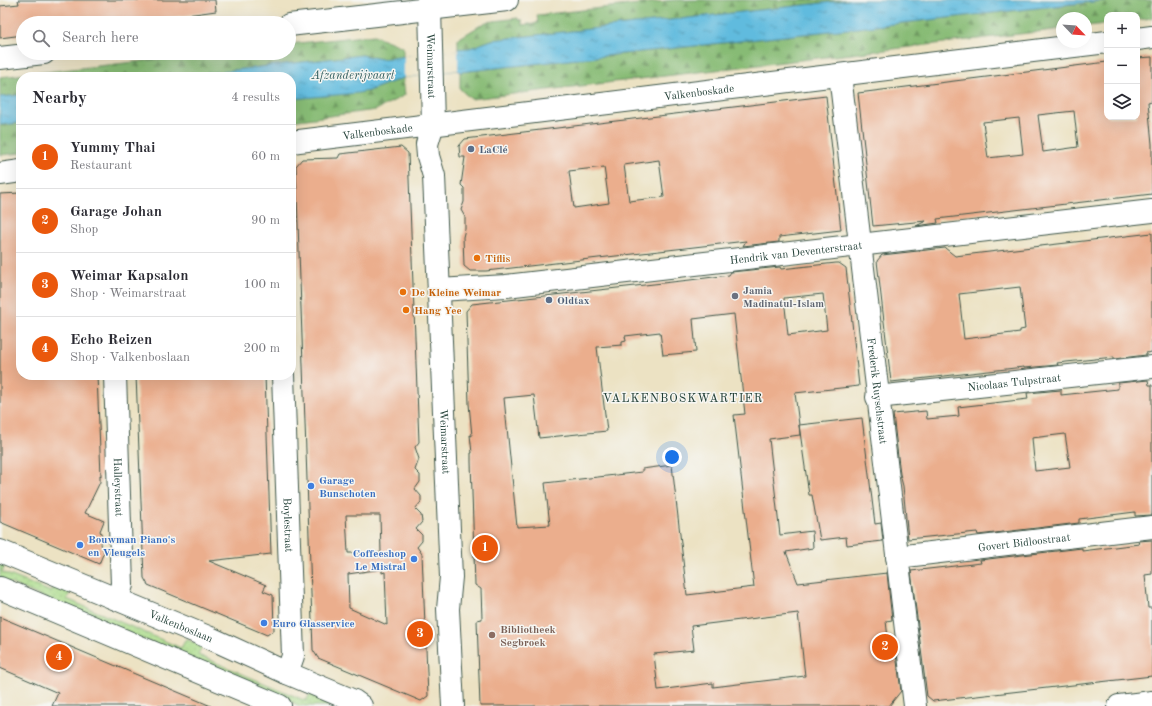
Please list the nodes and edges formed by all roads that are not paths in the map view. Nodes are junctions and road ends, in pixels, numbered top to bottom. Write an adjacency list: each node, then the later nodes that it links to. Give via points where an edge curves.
1 (507, 0): 2 (street, via 459,6)
2 (431, 3): 3 (street); 10 (street, Weimarstraat)
3 (296, 24)
4 (1152, 37): 5 (street)
5 (1140, 39)
6 (1104, 42): 9 (street, Valkenboskade)
7 (16, 56): 8 (street)
8 (0, 58)
9 (840, 75): 10 (street, Valkenboskade); 15 (street, Frederik Ruyschstraat)
10 (433, 124): 11 (street, Valkenboskade); 16 (street, Weimarstraat, via 427,144 434,176)
11 (296, 141)
12 (16, 172): 13 (street)
13 (0, 174)
14 (1152, 211): 15 (street, Hendrik van Deventerstraat)
15 (859, 244): 16 (street, Hendrik van Deventerstraat, via 506,286); 20 (street, Frederik Ruyschstraat)
16 (439, 290): 30 (street, Weimarstraat, via 451,576 448,609)
17 (1152, 367): 20 (street, Nicolaas Tulpstraat)
18 (115, 380): 25 (street, Halleystraat, via 122,585)
19 (283, 380): 26 (street, Boylestraat, via 293,656)
20 (877, 397): 23 (street, Frederik Ruyschstraat)
21 (1152, 527): 23 (street, Govert Bidloostraat)
22 (0, 550): 25 (street, Valkenboslaan)
23 (897, 557): 31 (street, Frederik Ruyschstraat)
24 (0, 588): 28 (street)
25 (117, 599): 26 (street, Valkenboslaan)
26 (287, 673): 29 (street, Valkenboslaan)
27 (1152, 702): 32 (street)
28 (280, 706)
29 (361, 706)
30 (453, 706)
31 (915, 706)
32 (1119, 706)

